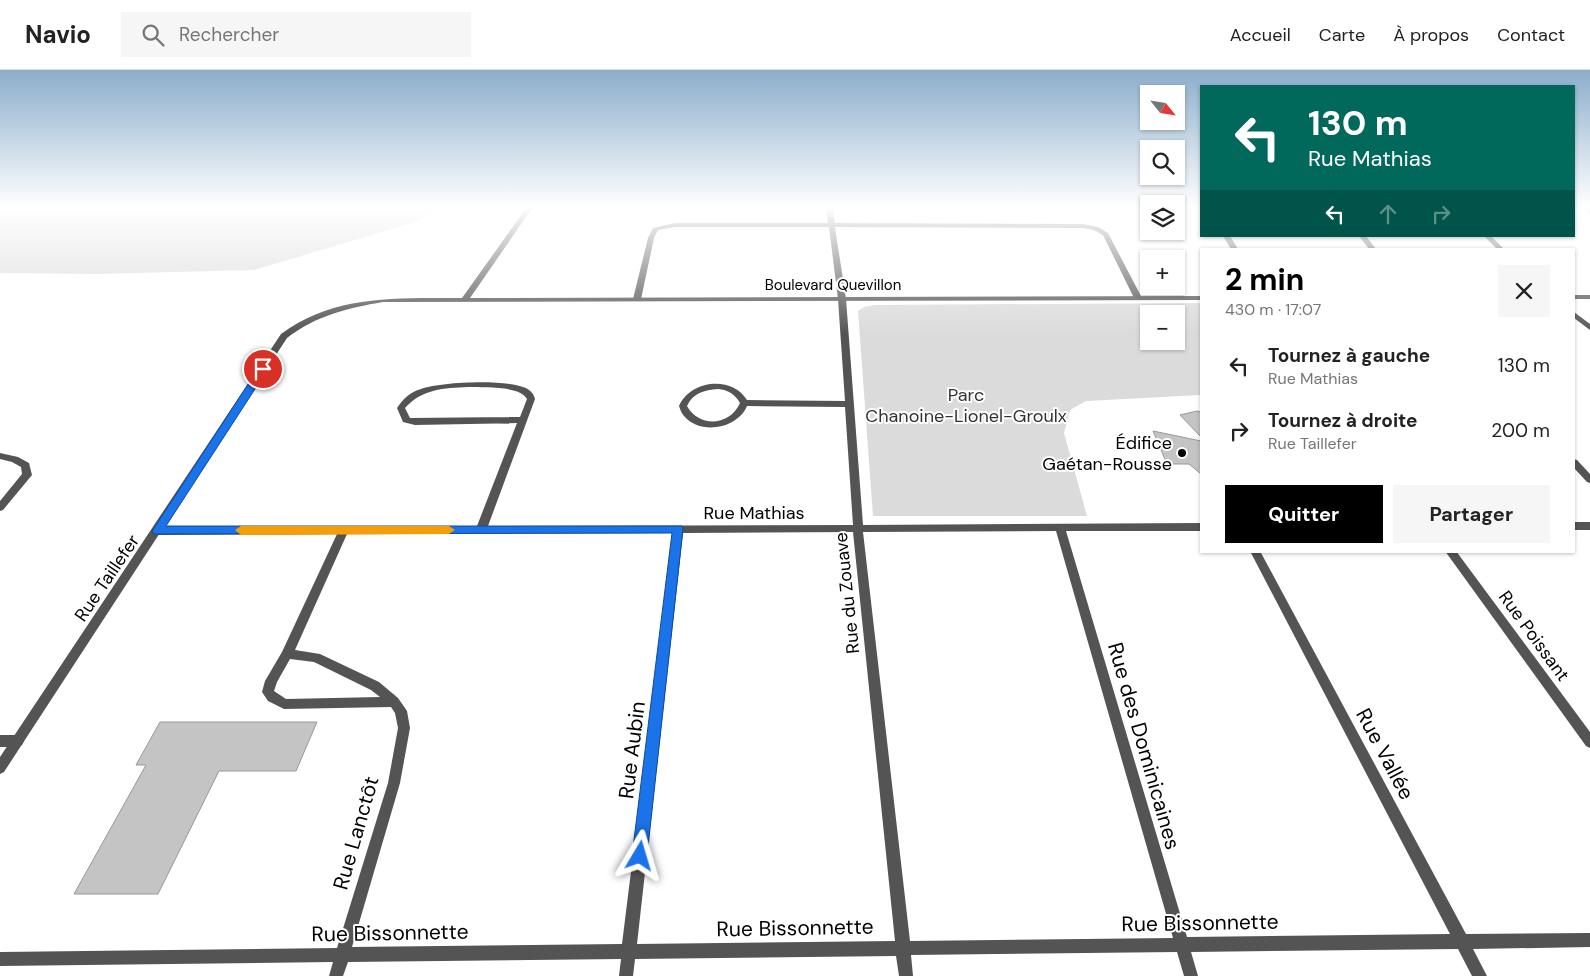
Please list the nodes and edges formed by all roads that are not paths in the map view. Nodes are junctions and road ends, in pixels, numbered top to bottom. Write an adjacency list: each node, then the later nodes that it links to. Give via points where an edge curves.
1 (500, 249): 11 (street)
2 (649, 249): 9 (street)
3 (835, 249): 10 (street, Rue du Zouave)
4 (1114, 249): 7 (street)
5 (1575, 297): 6 (street)
6 (1590, 297)
7 (1138, 298): 8 (street, Boulevard Quevillon); 10 (street, Boulevard Quevillon)
8 (1200, 298)
9 (638, 299): 10 (street, Boulevard Quevillon); 11 (street, Boulevard Quevillon)
10 (842, 299): 15 (street, Rue du Zouave)
11 (464, 300): 29 (street, Rue Taillefer, via 383,300 357,304 290,331)
12 (1575, 315): 13 (street)
13 (1590, 328)
14 (744, 403): 14 (street, via 736,391 718,386 698,389 683,406 689,417 714,424 733,419); 15 (street)
15 (849, 404): 24 (street, Rue du Zouave)
16 (522, 420): 16 (street, via 530,394 512,387 431,387 410,397 401,408 406,420 415,422); 28 (street)
17 (0, 456): 20 (street, via 15,458 26,465 26,475)
18 (1575, 463): 19 (street)
19 (1590, 480)
20 (0, 508)
21 (1575, 526): 22 (street)
22 (1590, 526)
23 (1200, 527): 25 (street, Rue Mathias)
24 (858, 528): 25 (street, Rue Mathias); 26 (street, Rue Mathias); 41 (street, Rue du Zouave)
25 (1060, 528): 40 (street, Rue des Dominicaines)
26 (678, 529): 28 (street, Rue Mathias); 42 (street, Rue Aubin)
27 (344, 530): 28 (street, Rue Mathias); 29 (street, Rue Mathias); 32 (street)
28 (481, 530)
29 (158, 531): 35 (street, Rue Taillefer)
30 (1256, 553): 39 (street, Rue Vallée)
31 (1451, 553): 36 (street, Rue Poissant)
32 (286, 654): 33 (street, Rue Lanctôt, via 316,657 375,686); 33 (street, via 268,692 284,704)
33 (394, 702): 43 (street, Rue Lanctôt, via 401,711 404,728 394,783)
34 (0, 741): 35 (street)
35 (18, 741): 37 (street, Rue Taillefer)
36 (1590, 742)
37 (0, 768)
38 (1590, 940): 39 (street, Rue Bissonnette)
39 (1462, 941): 40 (street, Rue Bissonnette); 49 (street, Rue Vallée)
40 (1181, 945): 41 (street, Rue Bissonnette); 48 (street, Rue des Dominicaines)
41 (904, 948): 42 (street, Rue Bissonnette); 47 (street, Rue du Zouave)
42 (628, 952): 43 (street, Rue Bissonnette); 46 (street, Rue Aubin)
43 (343, 955): 44 (street, Rue Bissonnette); 45 (street, Rue Lanctôt)
44 (0, 960)
45 (336, 976)
46 (626, 976)
47 (906, 976)
48 (1191, 976)
49 (1480, 976)

